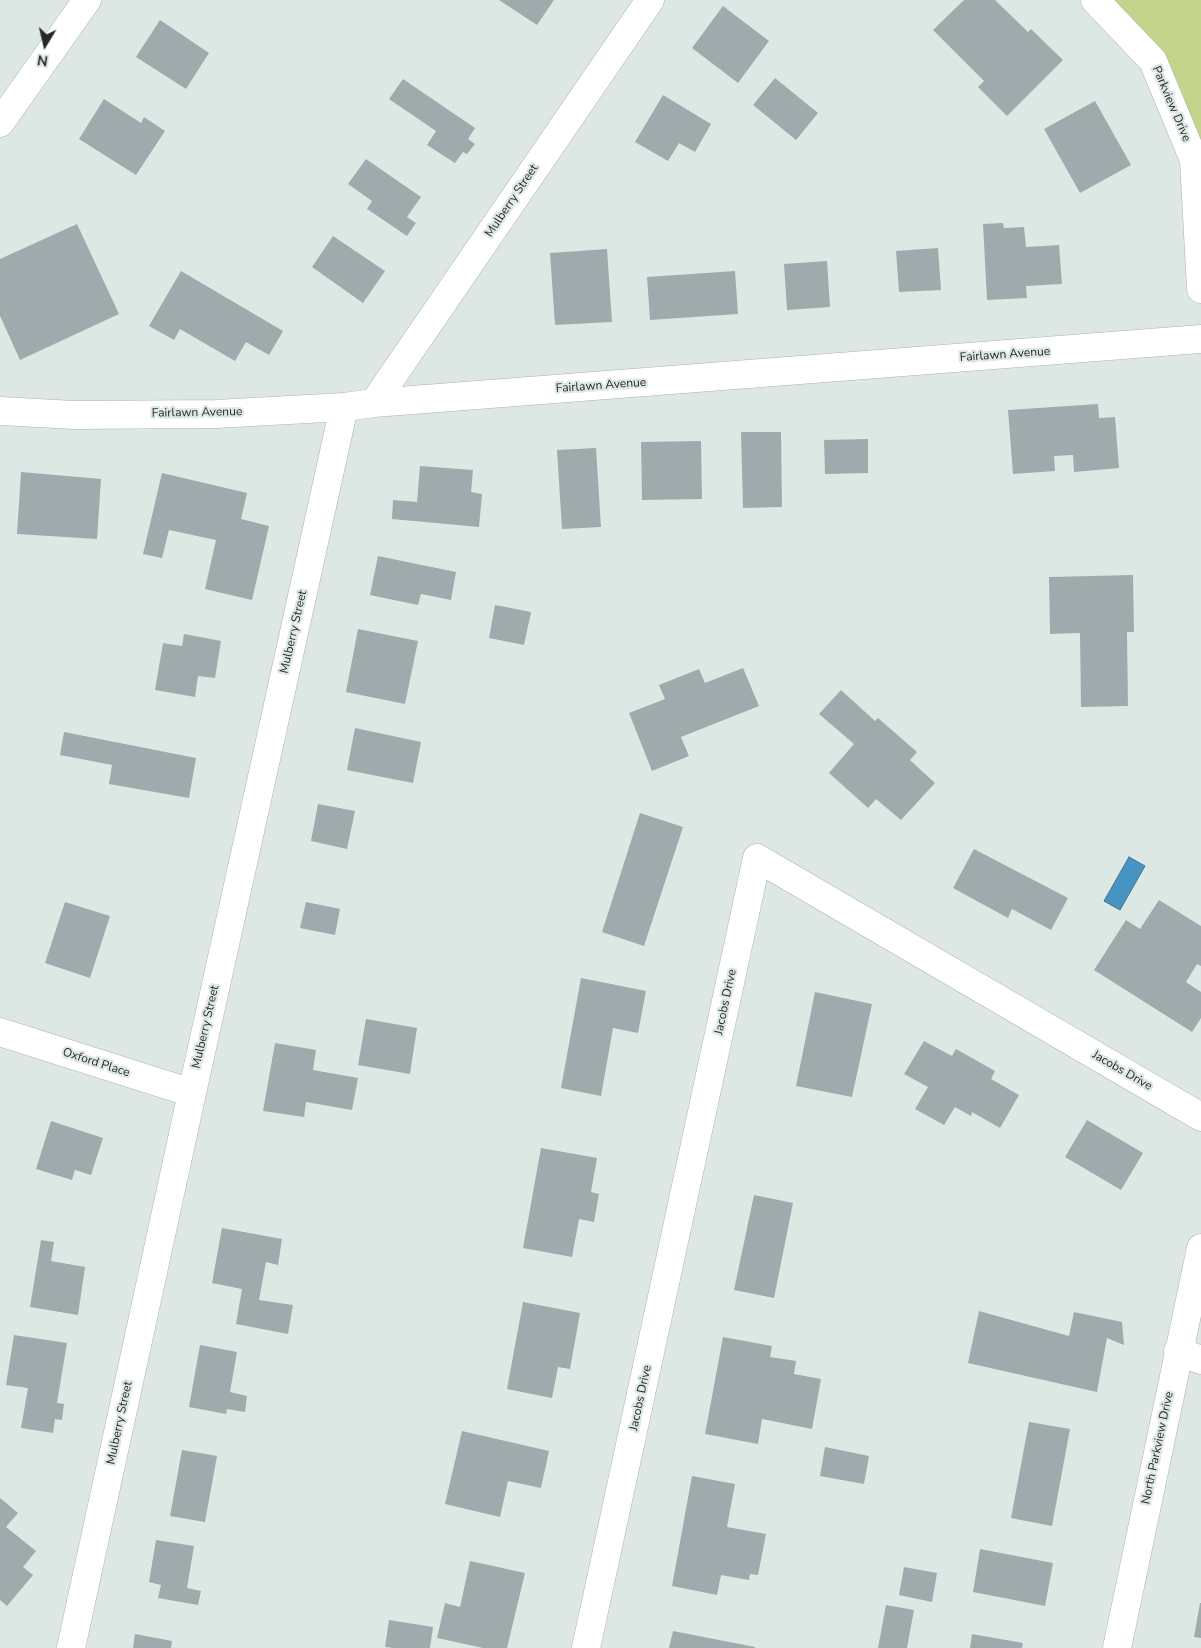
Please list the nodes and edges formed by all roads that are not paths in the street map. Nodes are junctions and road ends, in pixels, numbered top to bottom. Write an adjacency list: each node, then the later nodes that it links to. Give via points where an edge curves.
1 (87, 0): 4 (street)
2 (650, 0): 7 (street, Mulberry Street)
3 (1095, 0): 5 (street, Parkview Drive, via 1153,61 1194,160)
4 (0, 123)
5 (1201, 289)
6 (1201, 340): 7 (street, Fairlawn Avenue)
7 (374, 403): 8 (street, Fairlawn Avenue)
8 (344, 407): 9 (street, Fairlawn Avenue, via 216,414 74,415); 11 (street, Mulberry Street)
9 (0, 411)
10 (0, 1032): 11 (street, Oxford Place)
11 (192, 1093): 15 (street, Mulberry Street)
12 (1201, 1117): 16 (street, Jacobs Drive, via 757,858)
13 (1201, 1248): 14 (street, North Parkview Drive)
14 (1190, 1355): 17 (street, North Parkview Drive)
15 (71, 1648)
16 (586, 1648)
17 (1117, 1648)

